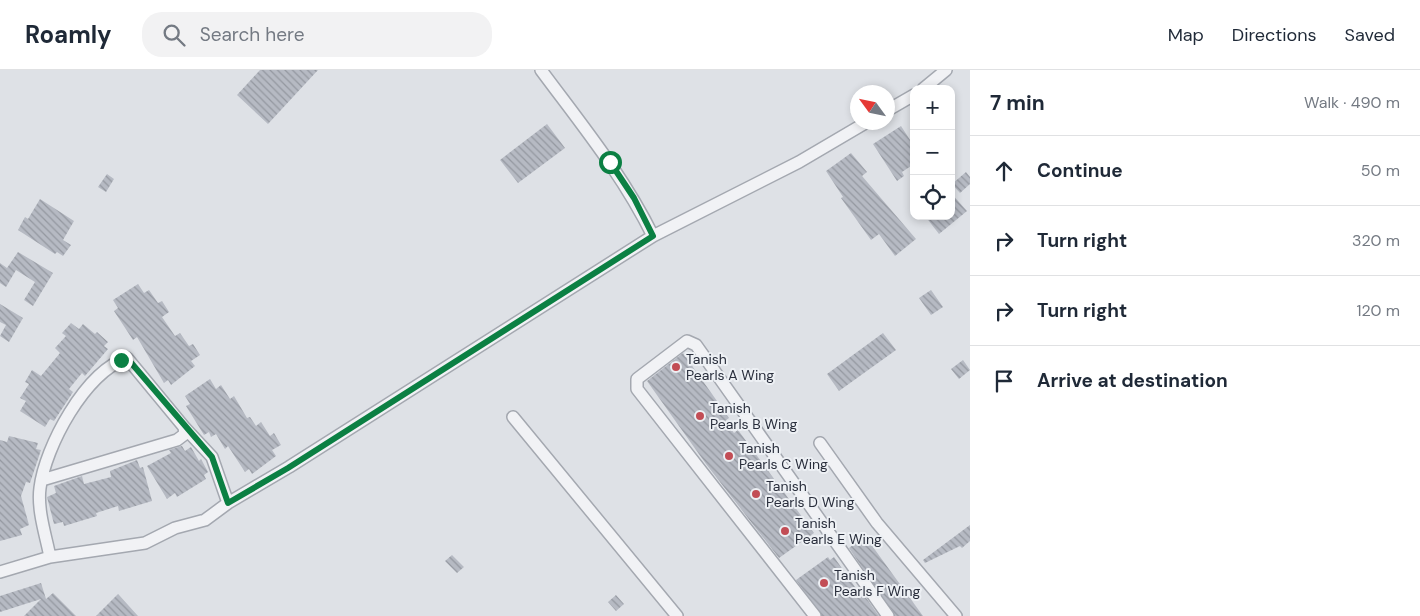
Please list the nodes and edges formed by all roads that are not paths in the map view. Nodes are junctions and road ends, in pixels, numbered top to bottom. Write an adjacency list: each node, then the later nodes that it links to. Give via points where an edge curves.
1 (540, 70): 7 (street, via 610,162 634,198)
2 (946, 70): 3 (street)
3 (928, 85)
4 (910, 97): 5 (street)
5 (895, 106)
6 (853, 130): 7 (street, via 799,162)
7 (653, 236): 12 (street)
8 (513, 417): 15 (street)
9 (184, 427): 11 (street, via 185,434 177,440); 11 (street, via 127,358 121,360 100,377 74,407 58,433); 12 (street, via 212,457)
10 (820, 443): 18 (street, via 877,523)
11 (42, 480): 13 (street, via 40,502)
12 (228, 503): 13 (street, via 205,520 175,528 145,543)
13 (50, 557): 14 (street)
14 (0, 572)
15 (677, 616)
16 (815, 616): 17 (street, via 637,389 637,379 687,341 696,345)
17 (888, 616)
18 (956, 616)

